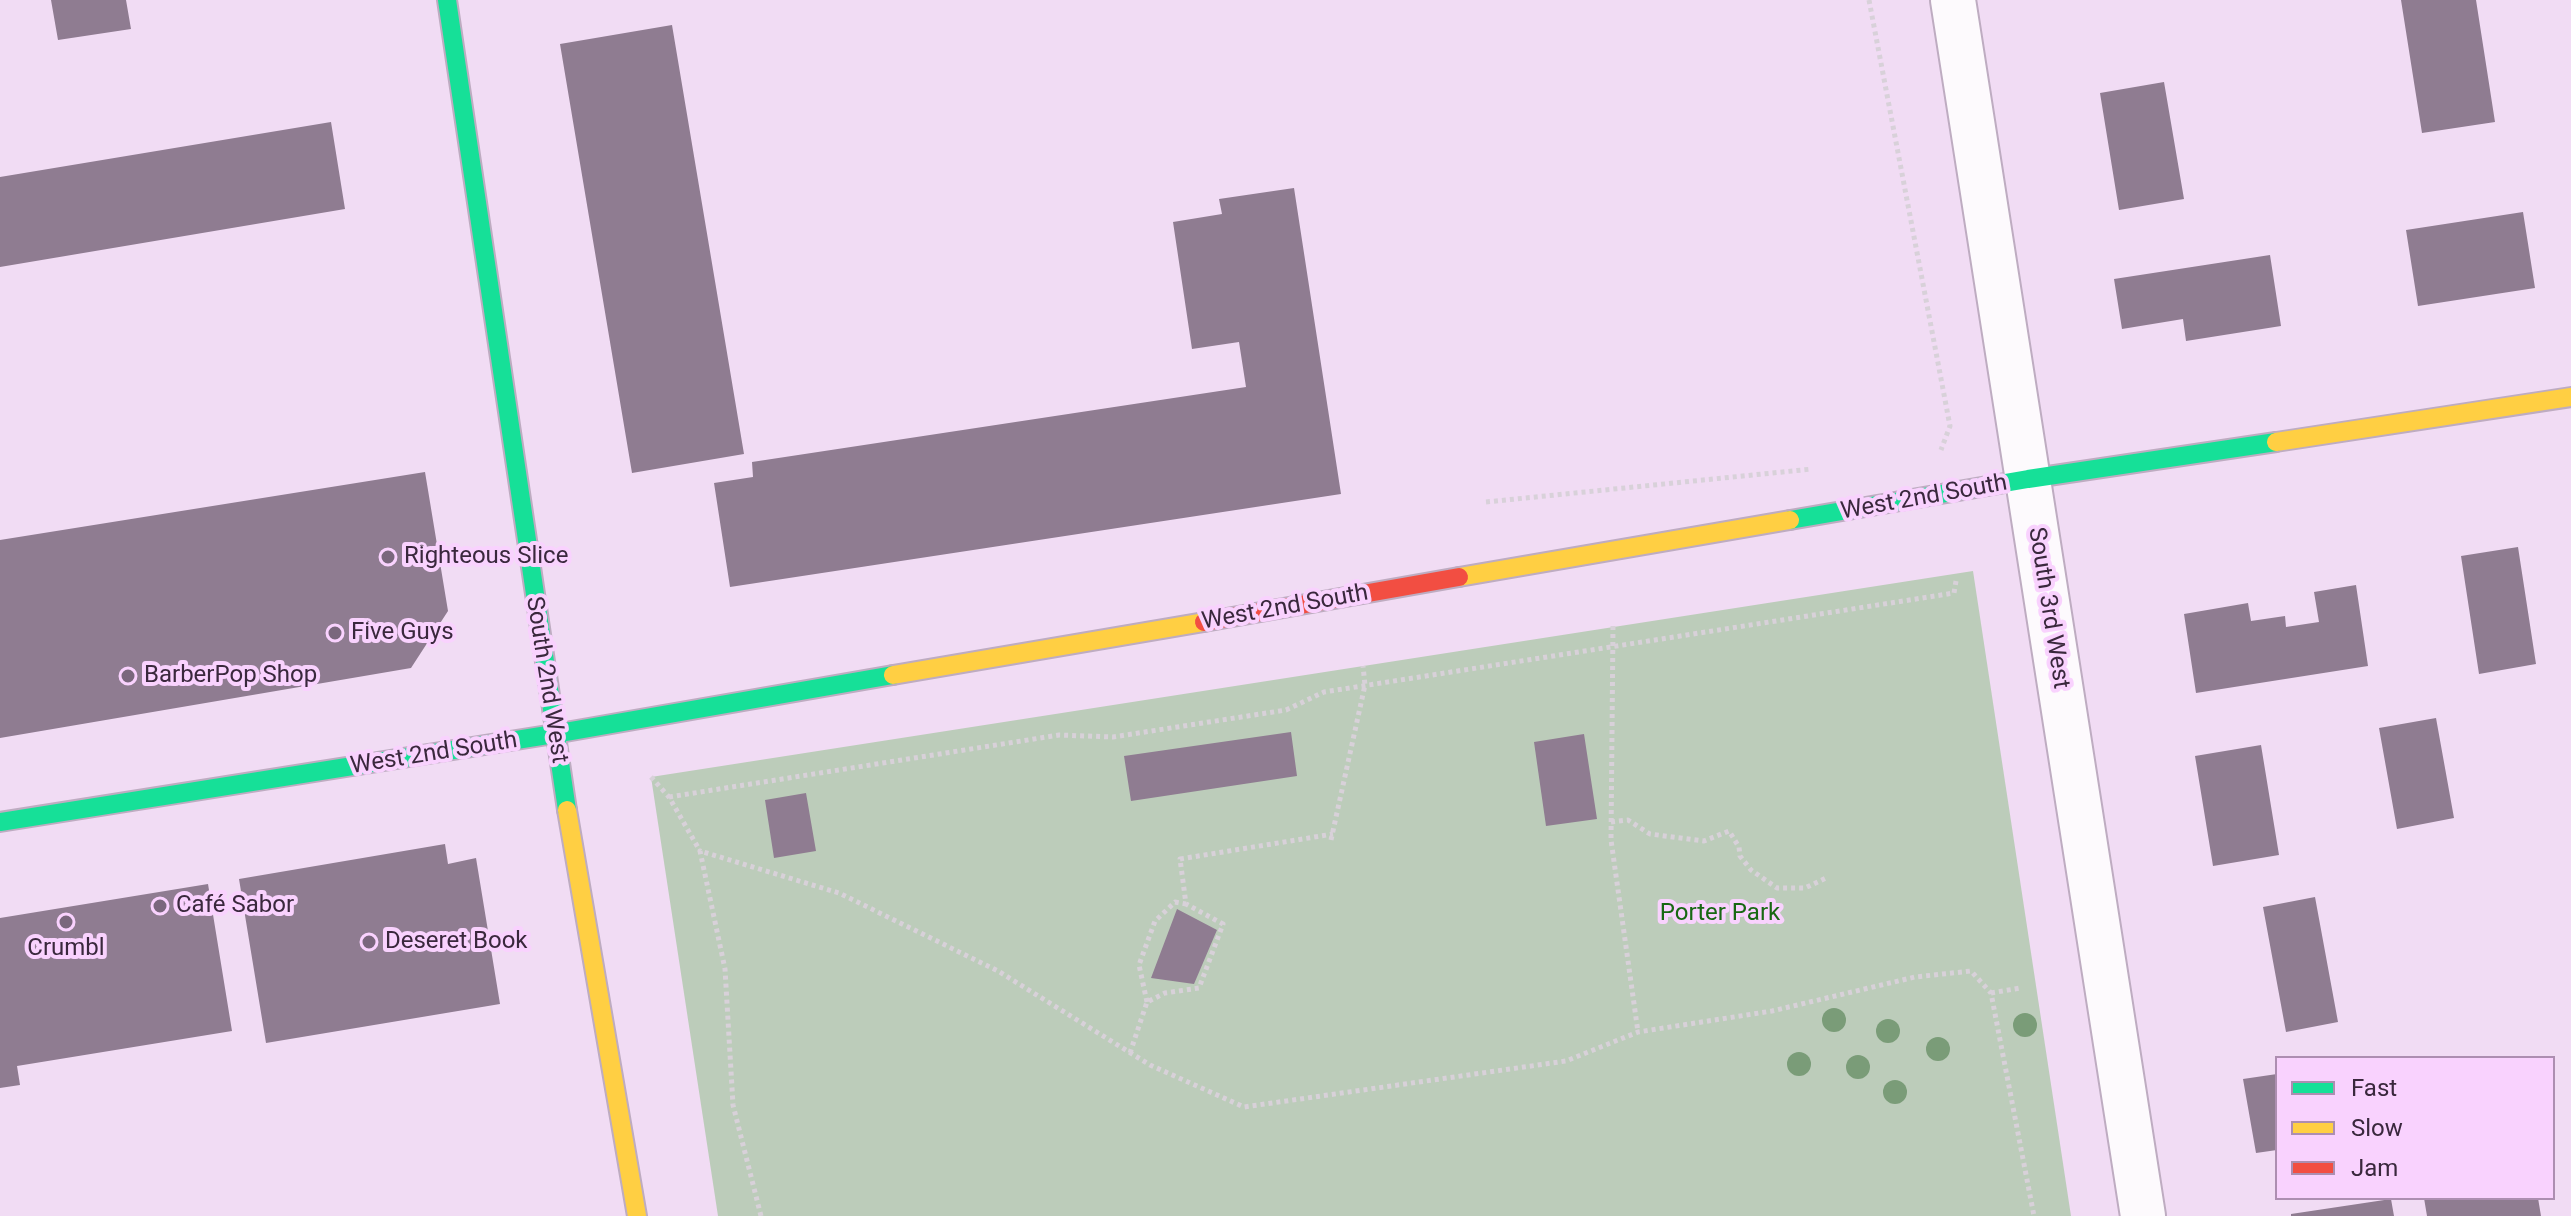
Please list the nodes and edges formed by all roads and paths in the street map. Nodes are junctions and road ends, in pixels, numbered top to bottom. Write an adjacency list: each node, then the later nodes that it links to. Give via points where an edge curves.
1 (447, 0): 14 (street, South 2nd West)
2 (1869, 0): 5 (path, via 1950,426)
3 (1953, 0): 7 (street, South 3rd West)
4 (2571, 397): 7 (street, West 2nd South)
5 (1939, 456)
6 (1814, 468): 8 (path)
7 (2028, 479): 14 (street, West 2nd South); 30 (street, South 3rd West)
8 (1486, 502)
9 (1956, 581): 11 (path, via 1954,593)
10 (1613, 626): 11 (path)
11 (1613, 646): 13 (path); 18 (path)
12 (1363, 666): 13 (path)
13 (1365, 685): 16 (path, via 1324,692 1270,713 1113,737 1059,735); 21 (path, via 1332,837 1180,859)
14 (554, 734): 17 (street, West 2nd South); 27 (street, South 2nd West)
15 (651, 777): 16 (path)
16 (669, 797): 19 (path)
17 (0, 822)
18 (1611, 822): 20 (path, via 1628,820 1650,834 1704,841 1729,831 1751,870 1777,888 1805,888); 25 (path)
19 (700, 851): 26 (path, via 839,893 998,971); 28 (path, via 725,969 733,1105)
20 (1826, 878)
21 (1186, 904): 24 (path, via 1175,902 1155,921 1139,965); 24 (path, via 1223,924 1199,988 1165,993)
22 (2020, 988): 23 (path)
23 (1991, 993): 25 (path, via 1971,971 1915,977 1772,1011); 29 (path)
24 (1147, 1002): 26 (path)
25 (1638, 1032): 26 (path, via 1566,1061 1244,1107)
26 (1130, 1053)
27 (637, 1216)
28 (761, 1216)
29 (2034, 1216)
30 (2143, 1216)

